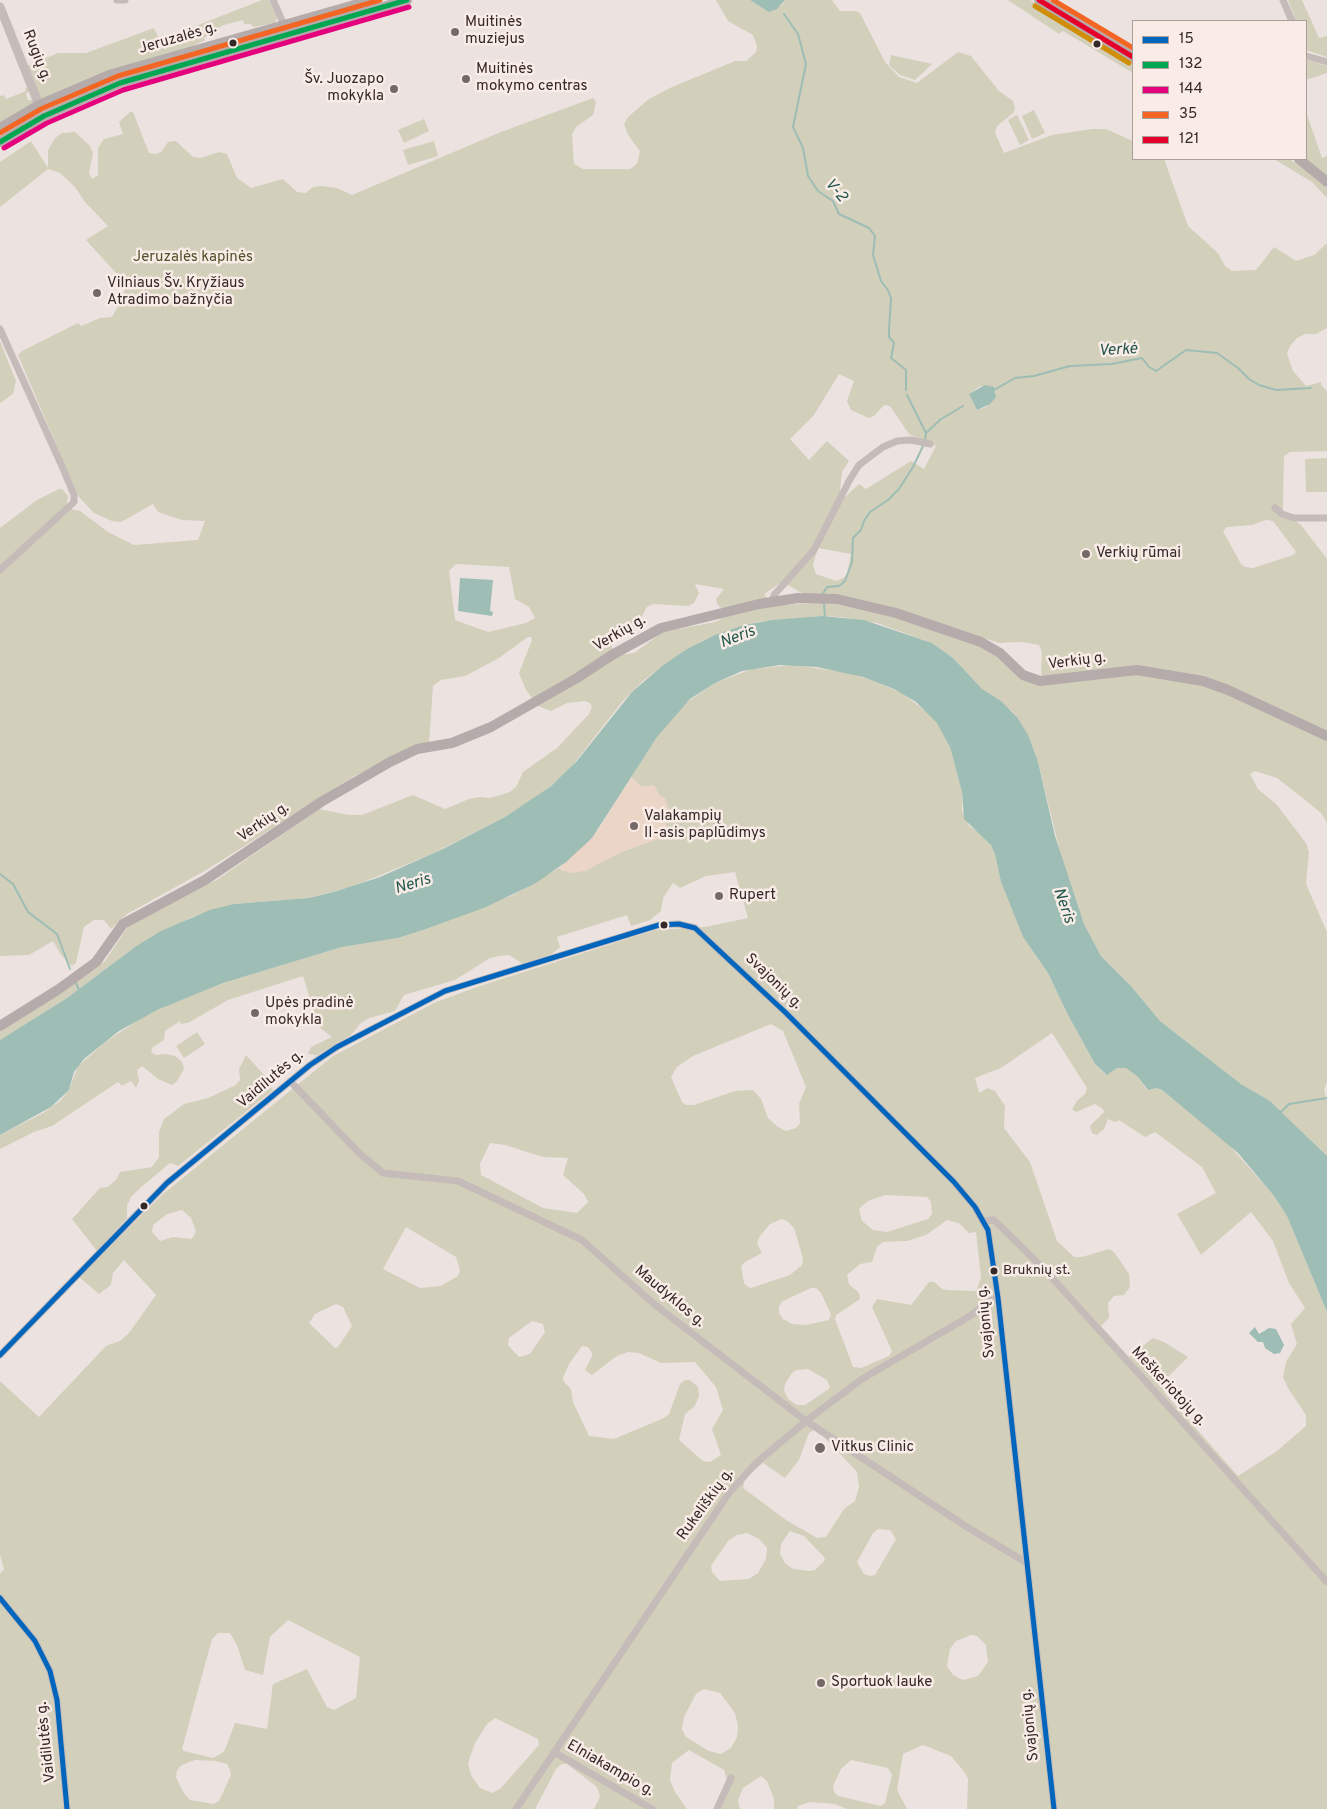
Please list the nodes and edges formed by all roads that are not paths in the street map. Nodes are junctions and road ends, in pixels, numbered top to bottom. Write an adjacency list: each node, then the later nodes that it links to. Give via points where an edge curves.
1 (118, 0): 2 (street)
2 (125, 0)
3 (273, 0): 10 (street)
4 (372, 0): 10 (main road, Jeruzalės g.)
5 (407, 0): 10 (main road, Jeruzalės g.)
6 (1039, 0): 11 (main road)
7 (1283, 0): 9 (street)
8 (0, 7): 14 (street, Rugių g.)
9 (1292, 20)
10 (286, 30): 14 (main road, Jeruzalės g., via 130,68); 15 (main road, Jeruzalės g., via 120,83)
11 (1132, 56)
12 (1307, 56): 13 (street)
13 (1327, 62)
14 (39, 105): 15 (main road, Rugių g.); 16 (main road, Jeruzalės g.)
15 (44, 116): 17 (main road, Jeruzalės g.)
16 (0, 128)
17 (0, 142)
18 (1300, 160): 19 (main road)
19 (1327, 182)
20 (0, 329): 24 (street, via 74,495 74,502)
21 (930, 444): 25 (street, via 906,440 889,444 860,465 848,481 814,550)
22 (1275, 508): 23 (street, via 1294,518)
23 (1327, 518)
24 (0, 570)
25 (772, 601): 26 (main road, Verkių g., via 837,599 896,613 981,642 1000,653 1022,675 1040,681 1136,670 1203,681); 28 (main road, Verkių g., via 661,628 498,723 452,743 417,749 396,759 321,802 205,880 123,924 96,962 59,990)
26 (1327, 736)
27 (688, 926): 29 (street, Vaidilutės g., via 659,924 444,991 337,1047); 30 (street, Svajonių g., via 702,933 786,1013 954,1182)
28 (0, 1026)
29 (290, 1081): 32 (street, Vaidilutės g., via 167,1183); 33 (street, Maudyklos g., via 359,1153 383,1173 458,1181 582,1240 654,1304)
30 (984, 1221): 31 (street, Svajonių g., via 992,1247); 35 (street, Meškeriotojų g., via 994,1220 1045,1270)
31 (998, 1298): 33 (street, Rukeliškių g., via 862,1379); 34 (street, Svajonių g.)
32 (0, 1355)
33 (806, 1421): 34 (street, Maudyklos g., via 967,1528); 37 (street, Rukeliškių g., via 756,1463 729,1492)
34 (1027, 1563): 43 (street, Svajonių g.)
35 (1327, 1582)
36 (0, 1598): 39 (street, Vaidilutės g., via 35,1641 50,1671 57,1700)
37 (554, 1752): 40 (street, Rukeliškių g.); 41 (street, Elniakampio g.)
38 (731, 1778): 42 (street)
39 (67, 1809)
40 (516, 1809)
41 (652, 1809)
42 (717, 1809)
43 (1054, 1809)

